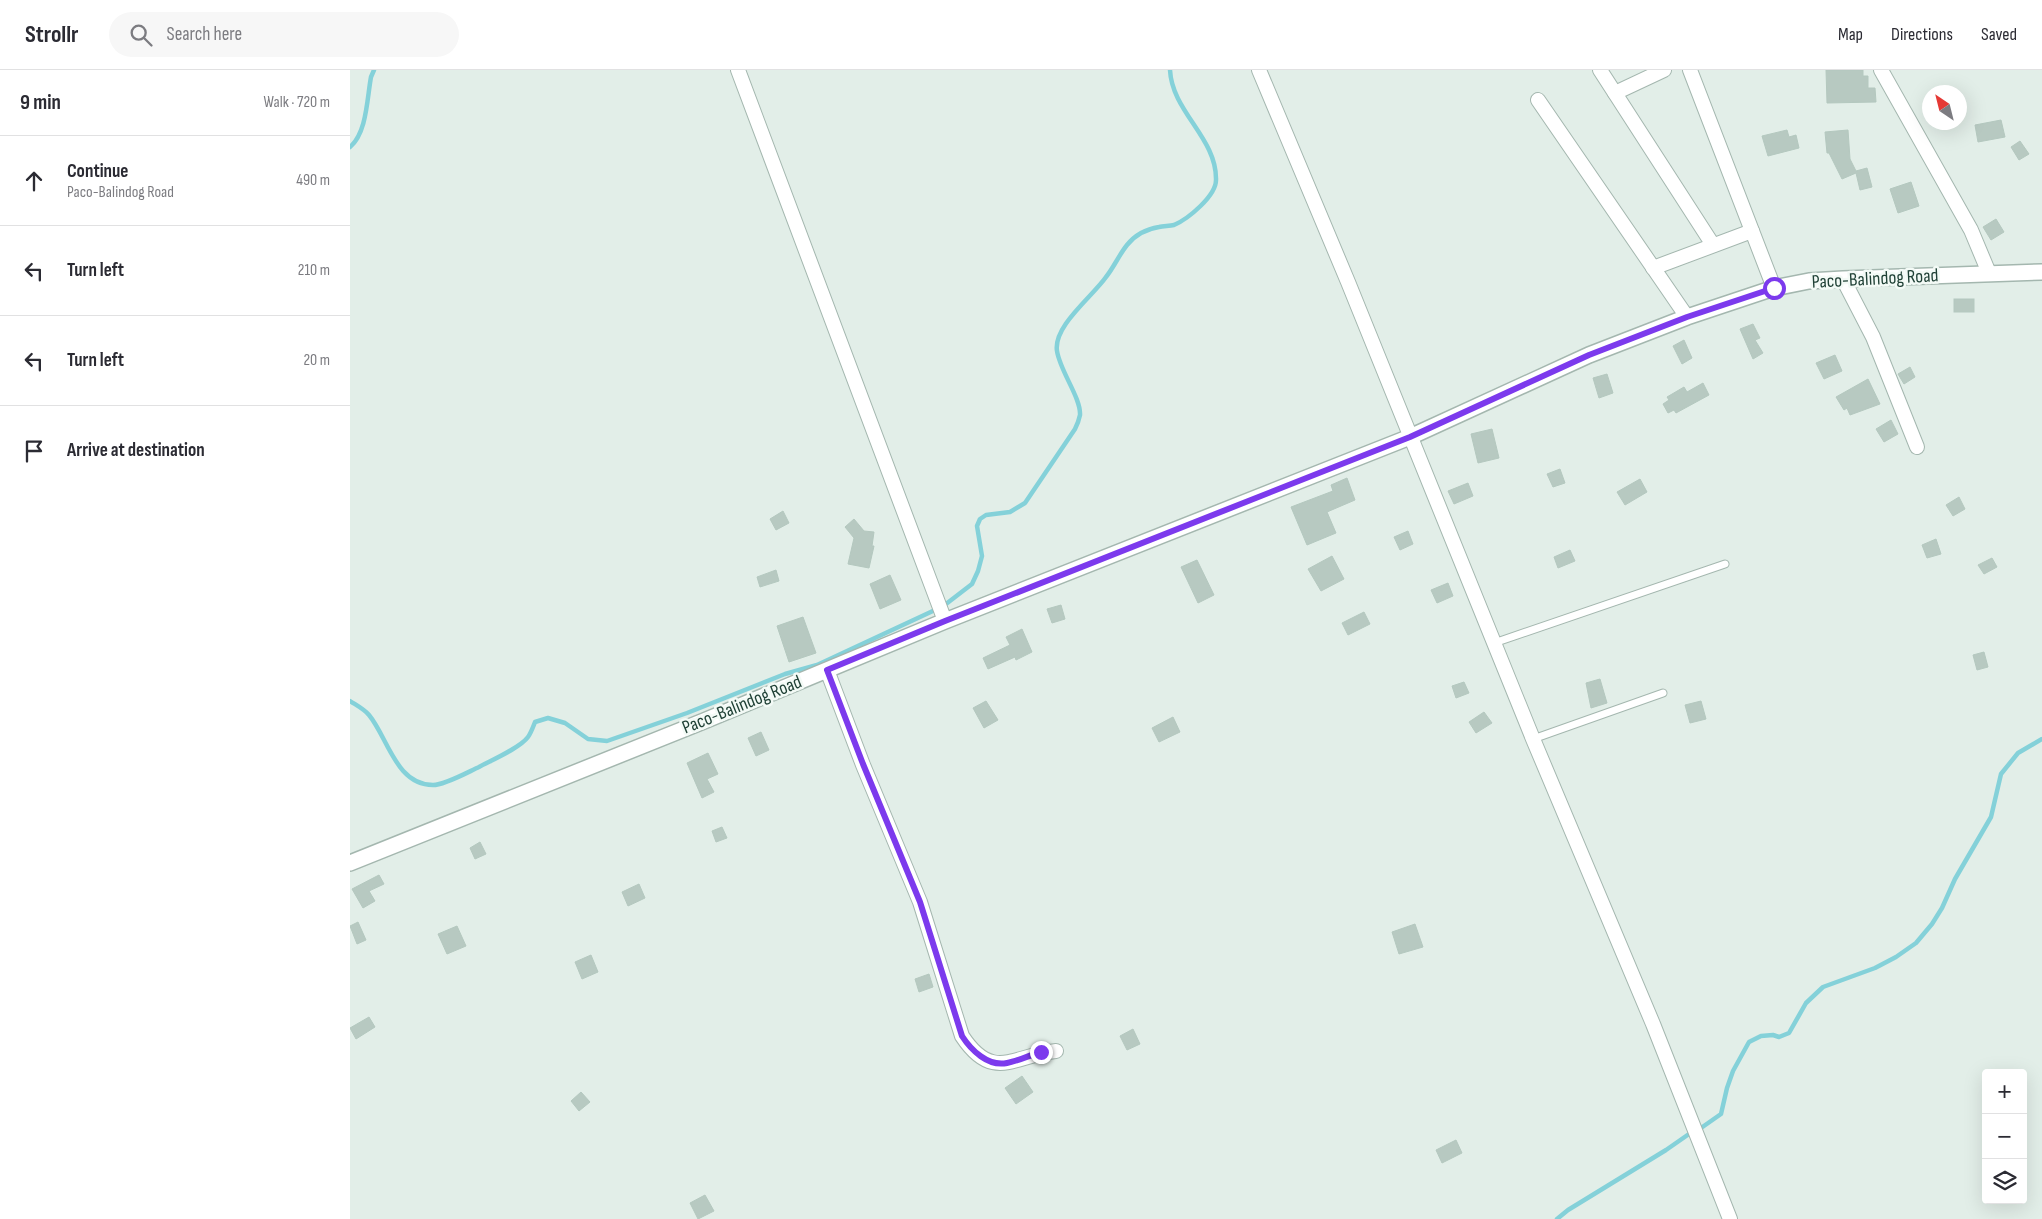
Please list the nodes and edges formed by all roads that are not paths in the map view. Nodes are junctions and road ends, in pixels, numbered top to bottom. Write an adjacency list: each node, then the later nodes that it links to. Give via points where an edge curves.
1 (738, 70): 20 (street)
2 (1259, 70): 17 (street)
3 (1600, 70): 7 (street)
4 (1664, 70): 7 (street)
5 (1690, 70): 9 (street)
6 (1880, 70): 13 (street, via 1971,230)
7 (1614, 93): 10 (street)
8 (1538, 100): 11 (street)
9 (1752, 231): 10 (street); 15 (street)
10 (1713, 246): 11 (street)
11 (1653, 268): 16 (street)
12 (2042, 272): 13 (street, Paco-Balindog Road)
13 (1989, 273): 14 (street, Paco-Balindog Road)
14 (1843, 278): 15 (street, Paco-Balindog Road); 18 (street, via 1873,337)
15 (1774, 288): 16 (street, Paco-Balindog Road)
16 (1687, 317): 17 (street, Paco-Balindog Road, via 1589,355)
17 (1410, 437): 20 (street, Paco-Balindog Road); 21 (street)
18 (1917, 448)
19 (1725, 564): 21 (lane)
20 (945, 621): 22 (street, Paco-Balindog Road)
21 (1494, 643): 24 (street)
22 (827, 670): 25 (street, Paco-Balindog Road); 26 (street, via 920,902 962,1036 970,1048 998,1064)
23 (1663, 693): 24 (lane)
24 (1533, 739): 27 (street, via 1653,1024)
25 (350, 863)
26 (1056, 1051)
27 (1730, 1219)

